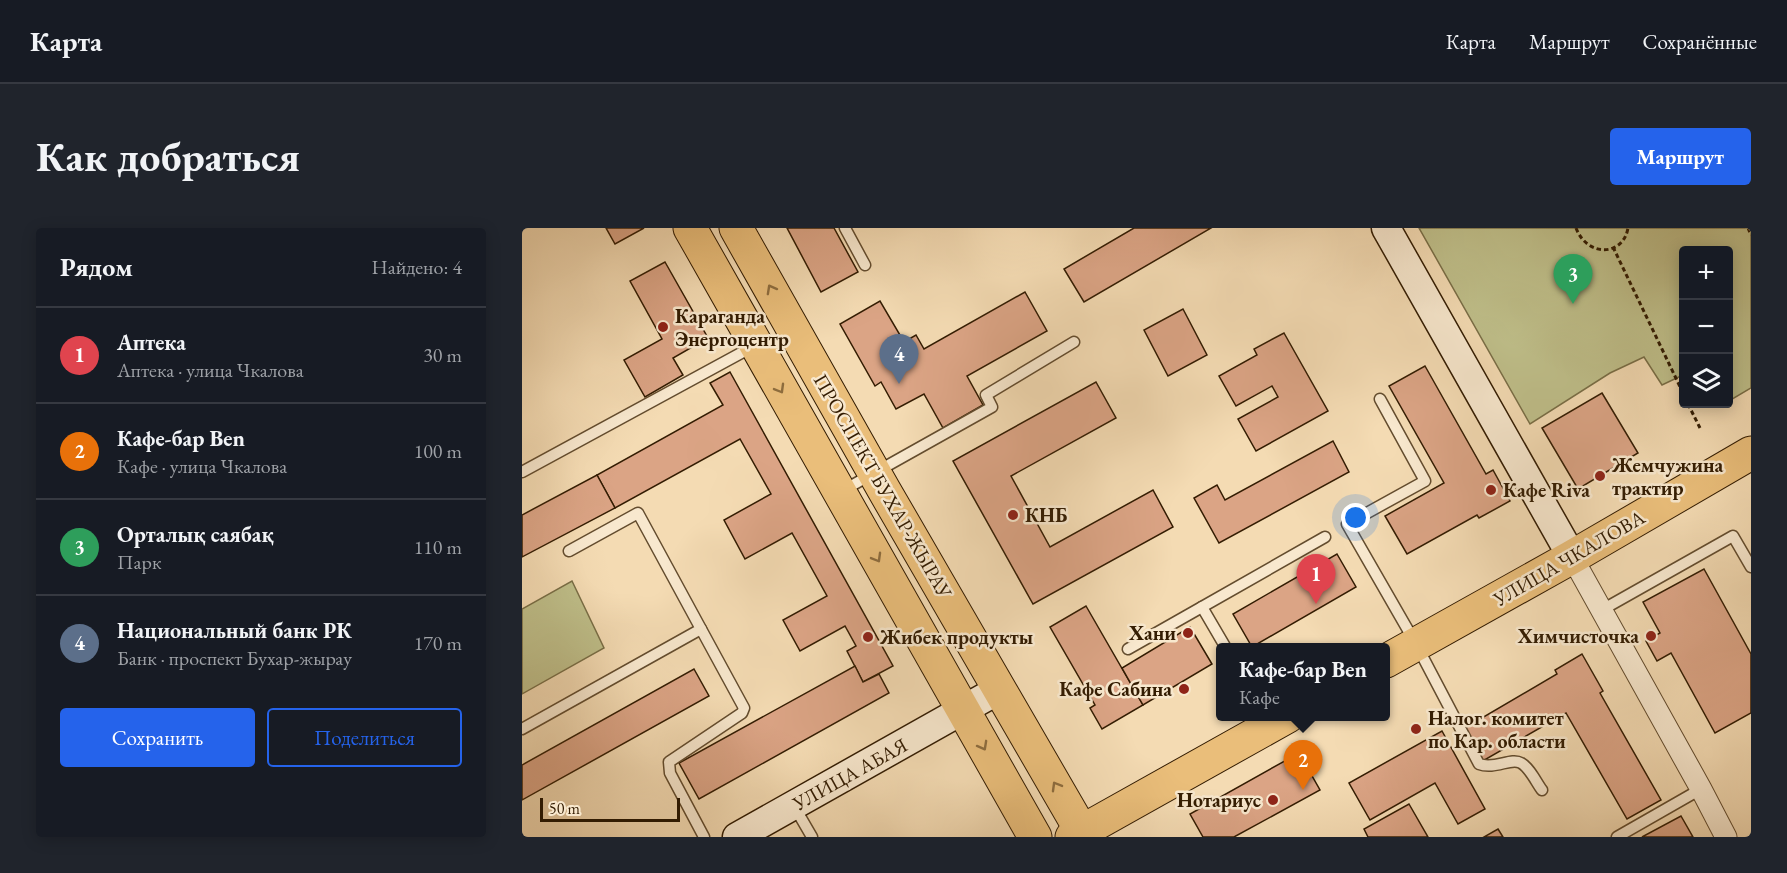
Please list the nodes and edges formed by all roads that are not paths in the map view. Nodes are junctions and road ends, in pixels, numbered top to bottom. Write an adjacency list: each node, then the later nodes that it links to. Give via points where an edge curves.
1 (690, 228): 7 (main road, ПРОСПЕКТ БУХАР-ЖЫРАУ)
2 (736, 228): 11 (main road, ПРОСПЕКТ БУХАР-ЖЫРАУ, one-way to 2)
3 (844, 228): 5 (lane)
4 (1386, 228): 15 (main road)
5 (865, 265)
6 (1074, 342): 11 (lane, via 986,395 992,407)
7 (756, 345): 10 (lane); 12 (main road, ПРОСПЕКТ БУХАР-ЖЫРАУ, one-way to 12)
8 (1380, 399): 21 (lane, via 1425,481 1347,524)
9 (1751, 453): 15 (main road, УЛИЦА ЧКАЛОВА)
10 (522, 472)
11 (875, 473): 12 (lane); 24 (main road, ПРОСПЕКТ БУХАР-ЖЫРАУ)
12 (840, 493): 25 (main road, ПРОСПЕКТ БУХАР-ЖЫРАУ, one-way to 25)
13 (1325, 537): 17 (lane)
14 (569, 551): 19 (lane, via 638,513)
15 (1572, 557): 18 (street); 21 (main road, УЛИЦА ЧКАЛОВА)
16 (1751, 567): 18 (lane, via 1733,536)
17 (1202, 607): 20 (lane); 22 (lane)
18 (1600, 611): 28 (street)
19 (701, 629): 27 (lane); 32 (lane, via 744,708 669,762 670,773)
20 (1223, 643)
21 (1416, 644): 23 (main road, УЛИЦА ЧКАЛОВА); 29 (lane, via 1479,764 1488,767 1515,760 1523,764)
22 (1128, 649)
23 (1390, 659)
24 (1000, 689): 25 (main road, УЛИЦА АБАЯ); 31 (main road, ПРОСПЕКТ БУХАР-ЖЫРАУ, one-way to 24)
25 (963, 710): 30 (main road, УЛИЦА АБАЯ); 35 (main road, ПРОСПЕКТ БУХАР-ЖЫРАУ, one-way to 35)
26 (1273, 721): 31 (main road)
27 (522, 729)
28 (1701, 789): 36 (lane); 37 (street)
29 (1542, 790)
30 (794, 806): 33 (main road, УЛИЦА АБАЯ); 34 (lane)
31 (1080, 835)
32 (704, 837)
33 (737, 837)
34 (812, 837)
35 (1035, 837)
36 (1617, 837)
37 (1726, 837)

